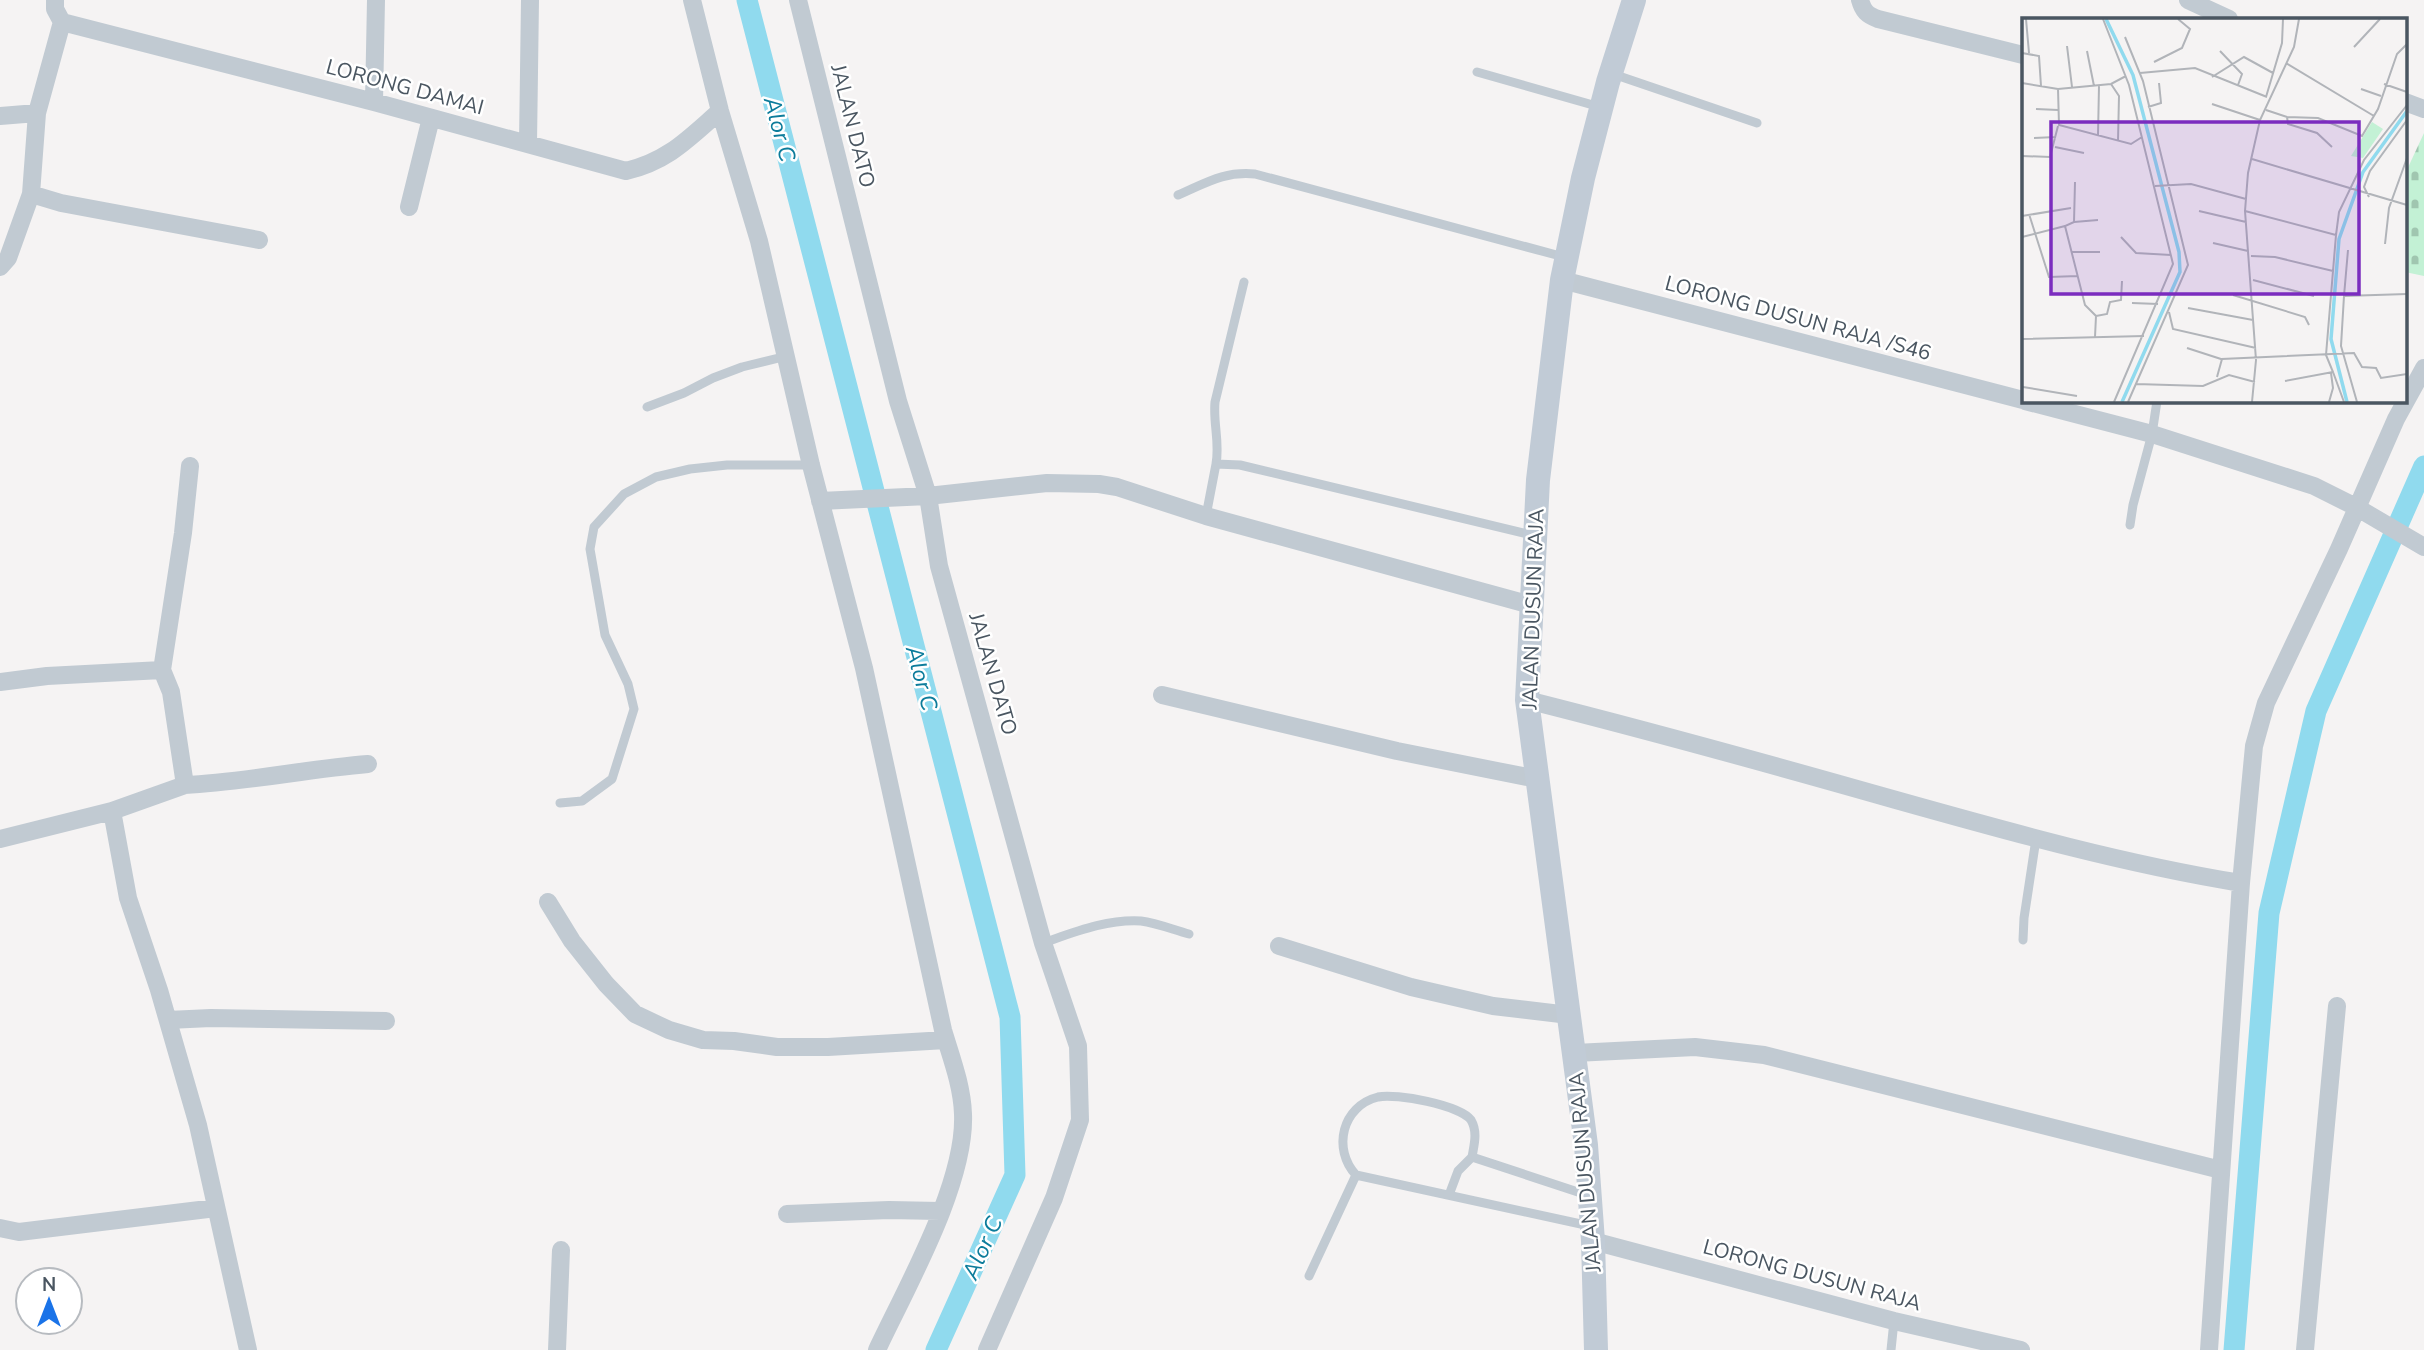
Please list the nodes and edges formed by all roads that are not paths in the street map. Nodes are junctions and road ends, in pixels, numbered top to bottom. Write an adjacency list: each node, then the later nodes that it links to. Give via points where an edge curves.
1 (55, 0): 10 (street)
2 (376, 0): 14 (street)
3 (530, 0): 23 (street)
4 (692, 0): 18 (street)
5 (798, 0): 43 (street, JALAN DATO)
6 (1634, 0): 13 (main road, JALAN DUSUN RAJA)
7 (1860, 0): 11 (street, via 1868,15 1878,19)
8 (2188, 0): 9 (street)
9 (2227, 18)
10 (62, 22): 14 (street, LORONG DAMAI); 19 (street)
11 (2022, 55)
12 (1477, 72): 16 (lane)
13 (1611, 73): 16 (main road, JALAN DUSUN RAJA); 22 (lane)
14 (374, 102): 21 (street, LORONG DAMAI)
15 (2406, 102): 17 (street)
16 (1601, 107): 29 (main road, JALAN DUSUN RAJA)
17 (2424, 109)
18 (720, 111): 23 (street, LORONG DAMAI, via 674,151 648,166 626,171); 31 (street, via 759,241)
19 (37, 113): 20 (street); 24 (street)
20 (0, 116)
21 (431, 118): 23 (street, LORONG DAMAI); 26 (street)
22 (1757, 123)
23 (528, 144)
24 (31, 194): 27 (street); 28 (street, via 8,258)
25 (1178, 195): 29 (lane, via 1221,176 1255,174)
26 (409, 207)
27 (259, 240)
28 (0, 267)
29 (1564, 269): 33 (street, LORONG DUSUN RAJA /S46); 48 (main road, JALAN DUSUN RAJA)
30 (1244, 282): 40 (lane, via 1215,402)
31 (786, 356): 38 (lane, via 742,367); 41 (street)
32 (2424, 368): 34 (street)
33 (2022, 399)
34 (2406, 401)
35 (2032, 402): 39 (street, LORONG DUSUN RAJA /S46)
36 (2157, 402): 39 (lane)
37 (2405, 402): 45 (street)
38 (647, 407)
39 (2152, 434): 45 (street, LORONG DUSUN RAJA /S46, via 2314,486); 47 (lane)
40 (1216, 464): 46 (lane); 48 (lane, via 1240,465)
41 (811, 465): 44 (street); 58 (lane, via 727,465 656,477 624,494 594,527 590,549 605,635 628,684 634,709 612,779 583,801)
42 (190, 466): 51 (street)
43 (924, 496): 44 (street); 46 (street, via 1047,483 1099,484); 66 (street, JALAN DATO, via 939,566)
44 (826, 500): 72 (street)
45 (2356, 507): 49 (street, LORONG DUSUN RAJA /S46); 62 (street, via 2266,703 2254,746)
46 (1206, 516): 50 (street)
47 (2130, 525)
48 (1535, 536): 50 (main road, JALAN DUSUN RAJA)
49 (2424, 547)
50 (1531, 605): 54 (main road, JALAN DUSUN RAJA)
51 (162, 670): 52 (street); 57 (street, via 171,692)
52 (0, 682)
53 (1162, 695): 56 (street)
54 (1527, 700): 56 (main road, JALAN DUSUN RAJA); 61 (street)
55 (368, 764): 57 (street, via 234,783)
56 (1537, 779): 69 (main road, JALAN DUSUN RAJA)
57 (185, 785): 59 (street)
58 (560, 803)
59 (112, 811): 60 (street); 70 (street, via 128,898)
60 (0, 839)
61 (2036, 839): 62 (street); 65 (lane)
62 (2241, 883): 75 (street)
63 (548, 902): 72 (street, via 572,941 615,994 635,1014 669,1030 703,1040 777,1047)
64 (1189, 934): 66 (lane, via 1143,921 1119,921)
65 (2023, 940)
66 (1043, 943): 90 (street, JALAN DATO, via 1078,1046 1080,1120 1054,1198)
67 (1279, 946): 69 (street, via 1473,1002)
68 (2337, 1006): 95 (street)
69 (1569, 1015): 73 (main road, JALAN DUSUN RAJA)
70 (168, 1020): 71 (street); 79 (street)
71 (386, 1021)
72 (946, 1040): 80 (street, via 963,1113 962,1142)
73 (1575, 1054): 75 (street, via 1695,1047 1764,1055); 78 (main road, JALAN DUSUN RAJA)
74 (1472, 1157): 76 (lane, via 1475,1129 1467,1116 1432,1103 1378,1097 1361,1105 1344,1129 1344,1157); 77 (lane, via 1458,1171); 78 (lane)
75 (2221, 1170): 94 (street)
76 (1356, 1175): 77 (lane); 85 (lane)
77 (1449, 1195): 83 (lane)
78 (1589, 1195): 83 (main road, JALAN DUSUN RAJA)
79 (216, 1209): 82 (street, via 19,1232); 87 (street)
80 (940, 1212): 81 (street); 89 (street)
81 (786, 1214)
82 (0, 1228)
83 (1592, 1234): 86 (street, LORONG DUSUN RAJA); 91 (main road, JALAN DUSUN RAJA)
84 (561, 1250): 88 (street)
85 (1309, 1276)
86 (1894, 1321): 92 (lane); 93 (street, LORONG DUSUN RAJA)
87 (248, 1350)
88 (557, 1350)
89 (877, 1350)
90 (987, 1350)
91 (1596, 1350)
92 (1891, 1350)
93 (2021, 1350)
94 (2209, 1350)
95 (2305, 1350)

